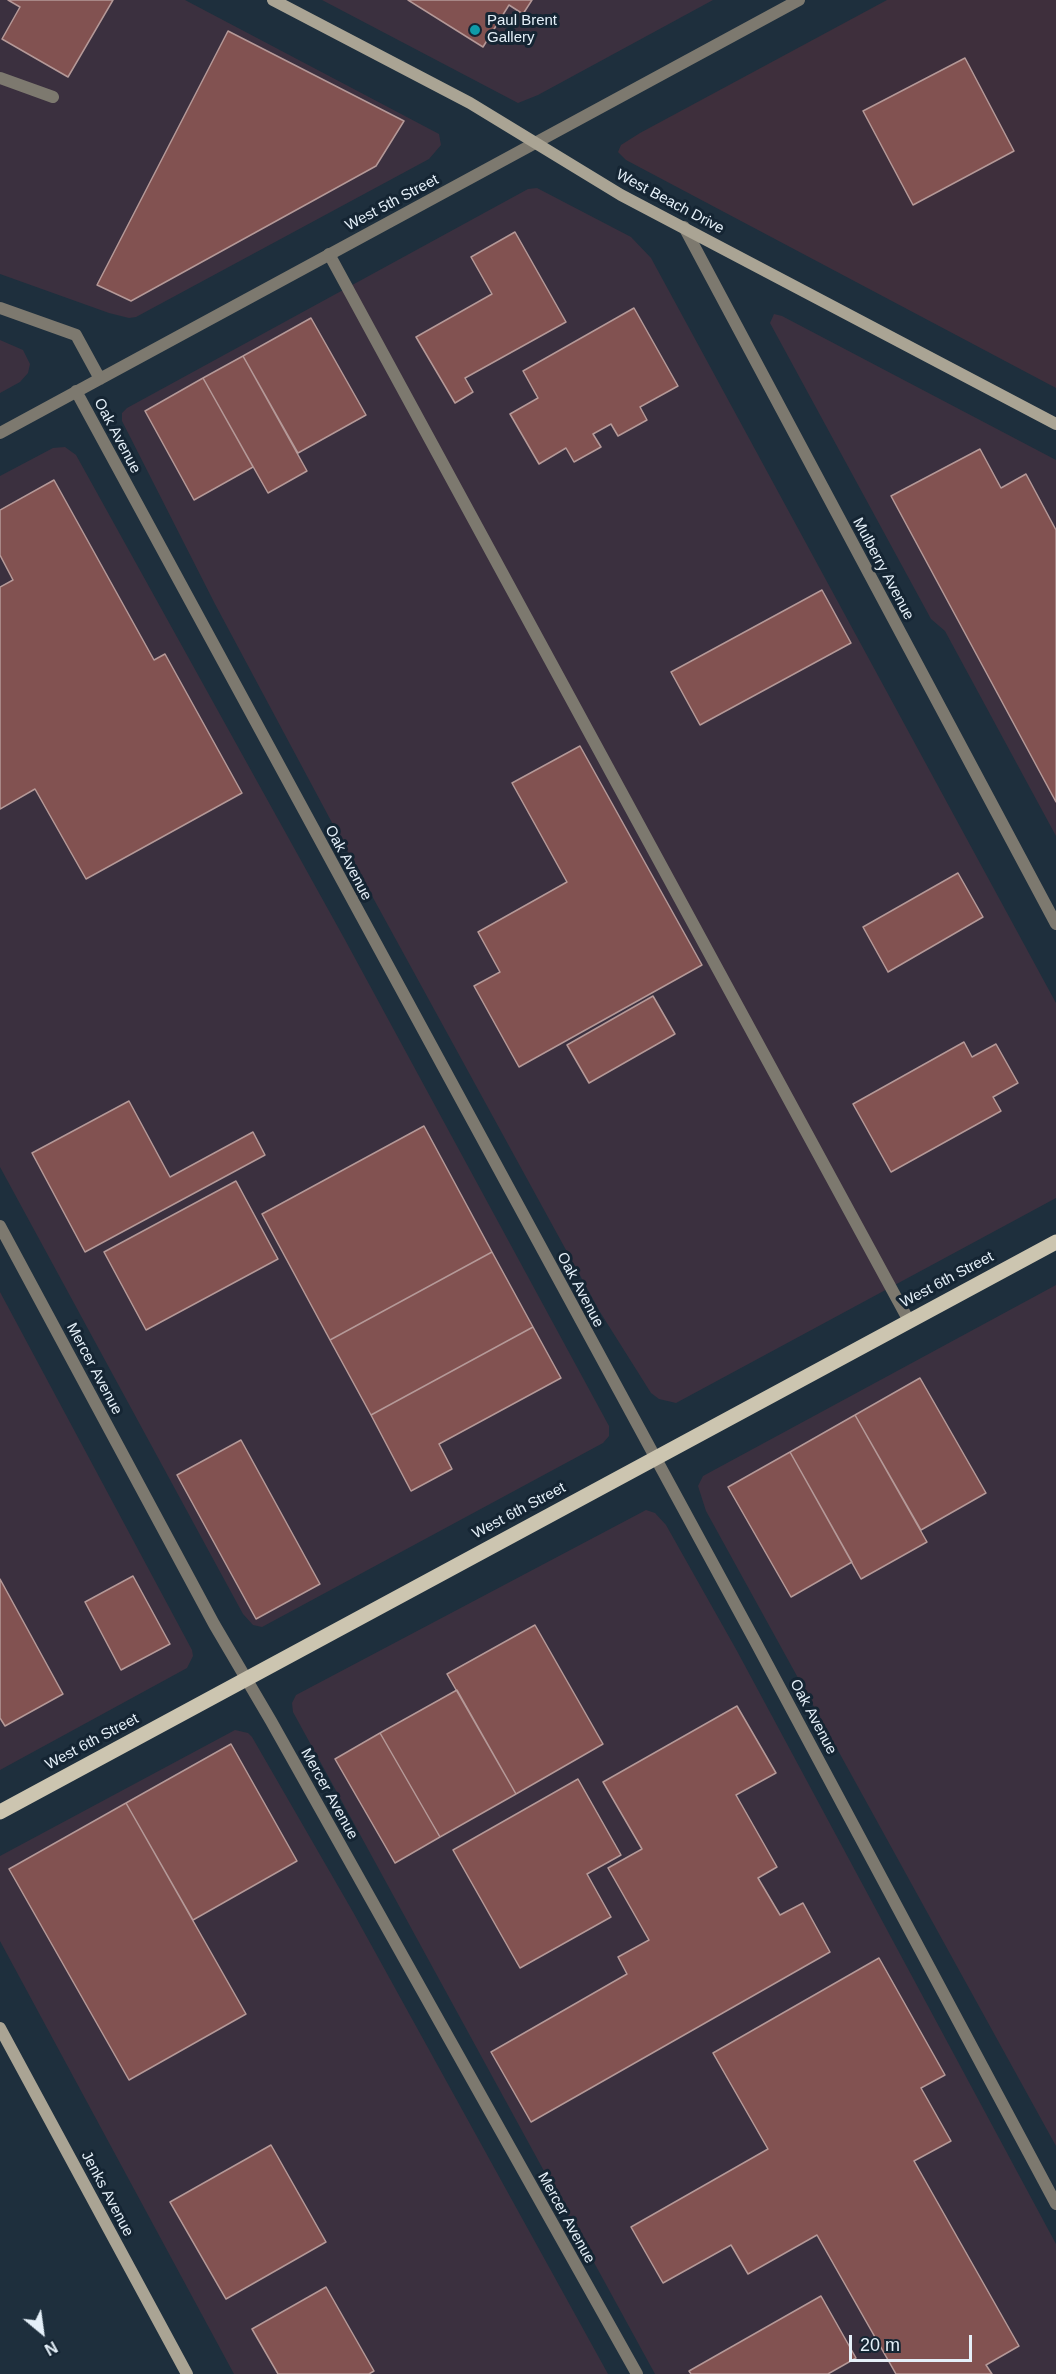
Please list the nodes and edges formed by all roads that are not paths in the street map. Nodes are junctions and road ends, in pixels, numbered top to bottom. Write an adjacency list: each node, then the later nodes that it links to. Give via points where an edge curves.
1 (273, 0): 5 (street, West Beach Drive, via 470,103)
2 (799, 0): 5 (street, West 5th Street)
3 (0, 78): 4 (street)
4 (53, 97)
5 (536, 144): 6 (street, West Beach Drive); 7 (street, West 5th Street)
6 (684, 227): 11 (street, West Beach Drive); 13 (street, Mulberry Avenue)
7 (329, 254): 9 (street, West 5th Street); 16 (street)
8 (0, 308): 9 (street, Oak Avenue, via 76,335)
9 (100, 379): 10 (street, West 5th Street)
10 (76, 392): 12 (street, West 5th Street); 17 (street, Oak Avenue)
11 (1056, 424)
12 (0, 433)
13 (1056, 924)
14 (0, 1226): 18 (street, Mercer Avenue)
15 (1056, 1242): 16 (main road, West 6th Street)
16 (909, 1321): 17 (main road, West 6th Street)
17 (655, 1459): 18 (main road, West 6th Street); 21 (street, Oak Avenue)
18 (246, 1678): 19 (main road, West 6th Street); 23 (street, Mercer Avenue)
19 (0, 1812)
20 (0, 2028): 22 (street, Jenks Avenue)
21 (1056, 2204)
22 (187, 2374)
23 (637, 2374)

